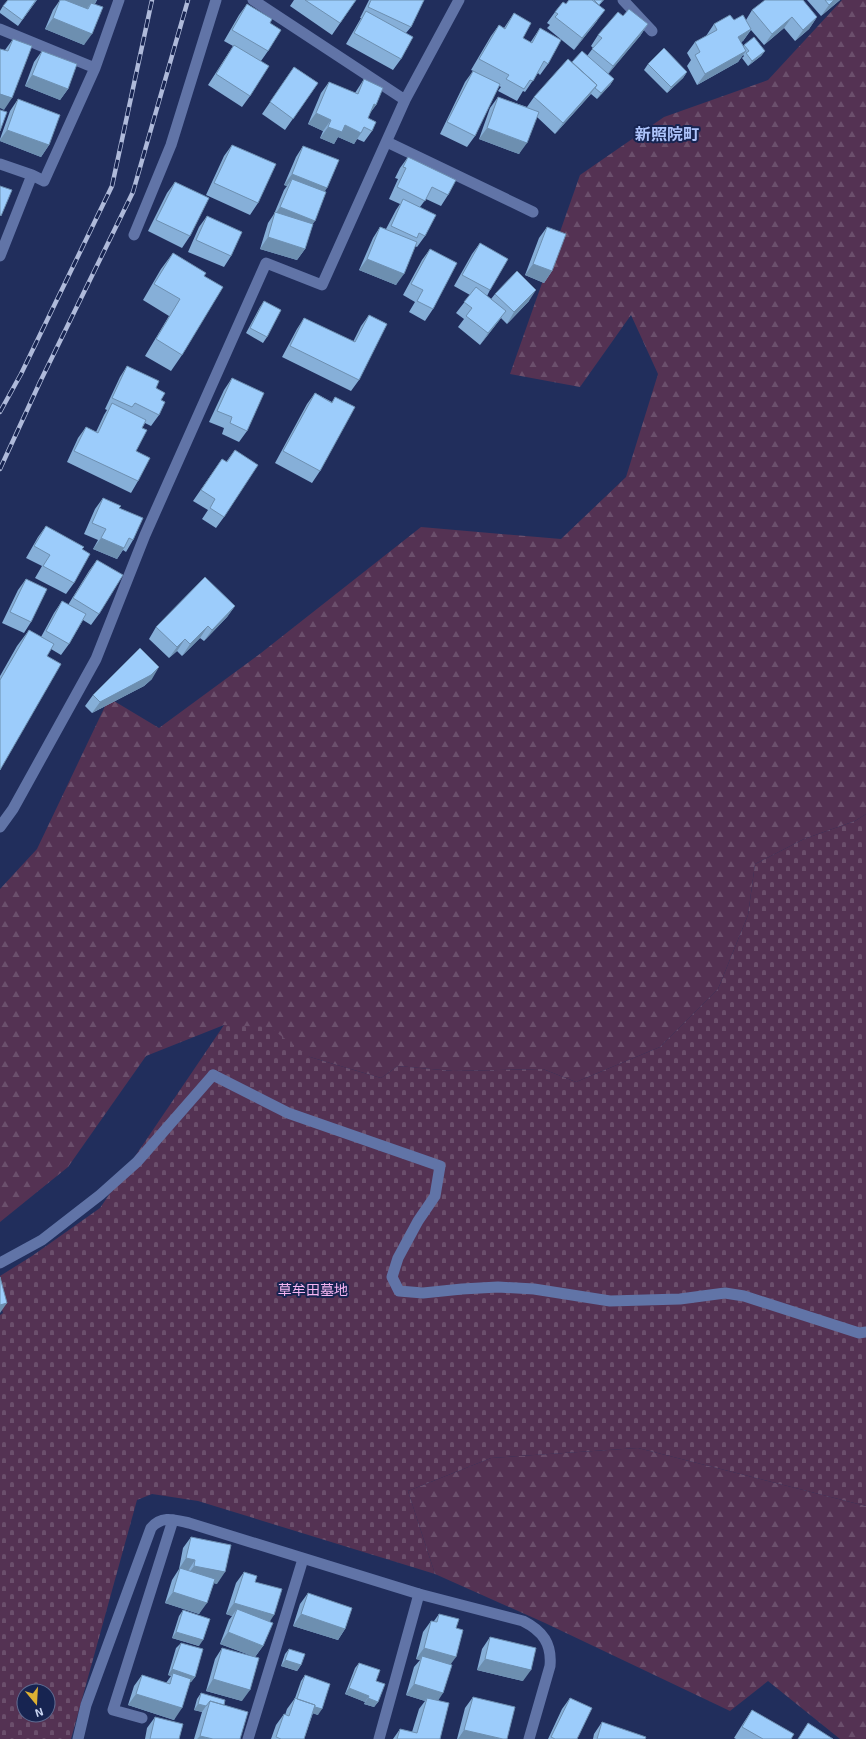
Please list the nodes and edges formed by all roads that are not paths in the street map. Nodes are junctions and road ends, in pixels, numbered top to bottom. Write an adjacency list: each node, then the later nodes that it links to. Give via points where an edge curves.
1 (119, 0): 8 (street)
2 (216, 0): 14 (street, via 171,145)
3 (253, 0): 9 (street)
4 (458, 0): 9 (street)
5 (623, 0): 7 (street)
6 (0, 29): 8 (street)
7 (652, 31)
8 (95, 68): 12 (street, via 44,181)
9 (405, 100): 10 (street)
10 (386, 142): 13 (street); 16 (street, via 322,285 266,263 145,535 96,659)
11 (0, 164): 12 (street)
12 (32, 175): 15 (street)
13 (533, 212)
14 (134, 235)
15 (0, 256)
16 (0, 827)
17 (0, 1263): 18 (street, via 42,1240 100,1195 137,1162 213,1075 288,1113 440,1166 435,1196 398,1258 392,1277 399,1291 423,1293 498,1287 534,1289 610,1301 680,1299 725,1293 744,1296 859,1333)
18 (866, 1332)
19 (173, 1520): 20 (street); 22 (street, via 113,1710); 23 (street, via 164,1519 156,1522 151,1528 86,1705)
20 (303, 1558): 21 (street); 24 (street)
21 (419, 1594): 25 (street); 26 (street, via 523,1621 531,1625 547,1643 551,1654 550,1666)
22 (142, 1718)
23 (78, 1739)
24 (248, 1739)
25 (379, 1739)
26 (529, 1739)

